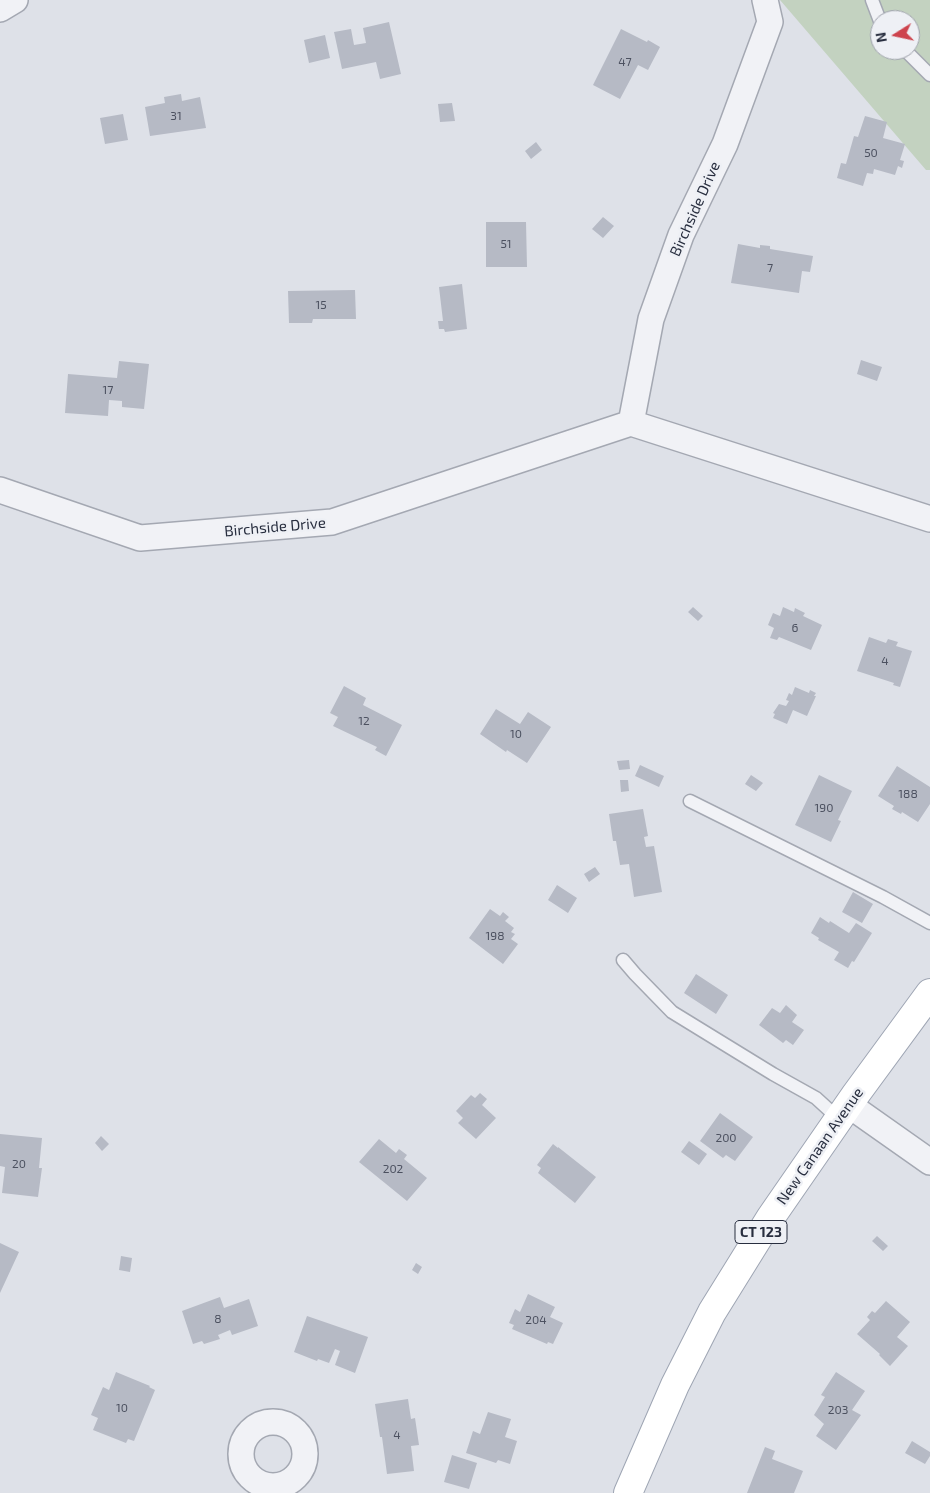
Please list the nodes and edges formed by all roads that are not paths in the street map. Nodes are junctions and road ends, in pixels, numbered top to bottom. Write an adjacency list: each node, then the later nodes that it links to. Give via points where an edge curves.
1 (15, 0): 3 (street)
2 (765, 0): 6 (street, Birchside Drive, via 770,22 725,144 681,235 651,319)
3 (0, 9)
4 (915, 60): 5 (lane)
5 (930, 74)
6 (631, 423): 7 (street, Birchside Drive, via 332,522 140,538); 8 (street)
7 (0, 490)
8 (930, 519)
9 (690, 801): 10 (lane)
10 (930, 923)
11 (623, 960): 13 (lane, via 672,1012 773,1074)
12 (930, 993): 13 (main road, New Canaan Avenue / CT 123)
13 (844, 1112): 14 (street); 15 (main road, New Canaan Avenue / CT 123, via 771,1217 712,1312 675,1385)
14 (930, 1162)
15 (628, 1493)

